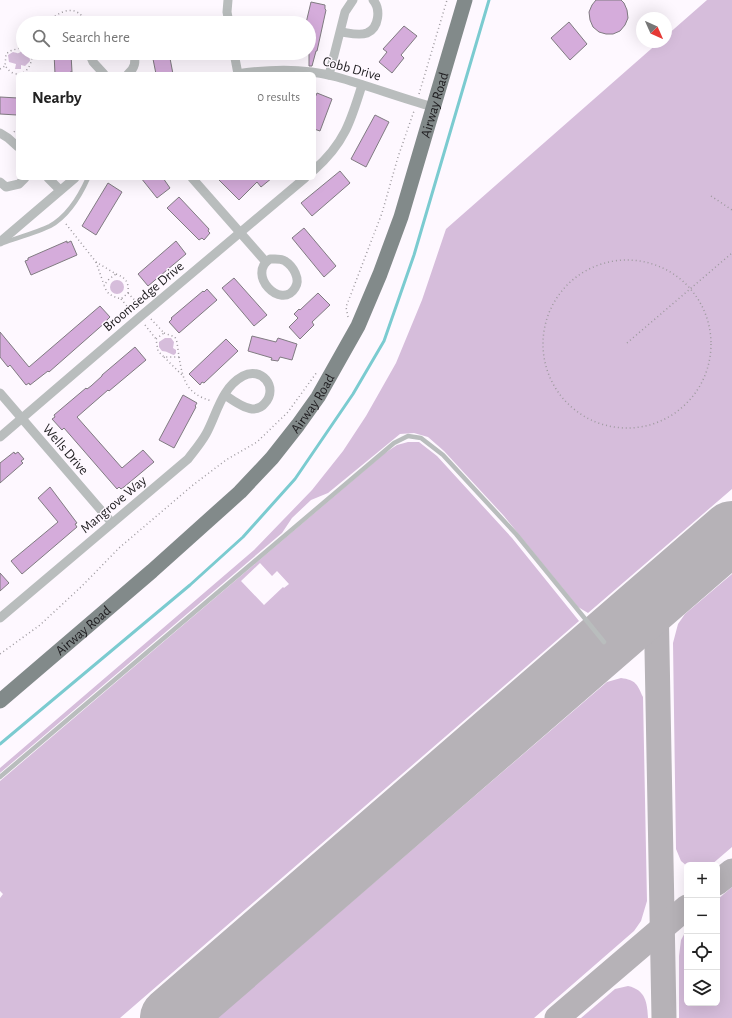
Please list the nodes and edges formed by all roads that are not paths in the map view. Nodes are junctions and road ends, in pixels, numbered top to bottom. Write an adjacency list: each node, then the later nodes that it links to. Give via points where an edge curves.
1 (228, 0): 5 (street)
2 (353, 0): 6 (street, via 346,12)
3 (373, 0): 6 (street, via 378,7 378,13 376,25 372,30 360,34)
4 (465, 0): 18 (main road, Airway Road)
5 (228, 16)
6 (341, 32): 16 (street)
7 (92, 60): 10 (street)
8 (135, 60): 11 (street)
9 (235, 60): 12 (street)
10 (102, 72)
11 (130, 72)
12 (237, 72)
13 (256, 72): 14 (street, Cobb Drive)
14 (309, 72)
15 (316, 73): 16 (street, Cobb Drive)
16 (330, 75): 17 (street, Cobb Drive)
17 (362, 84): 18 (street, Cobb Drive); 21 (street, via 352,118 340,142)
18 (433, 107): 40 (main road, Airway Road, via 401,217 358,326 318,397 298,425 240,492 152,571)
19 (0, 134): 20 (street)
20 (16, 146)
21 (316, 168)
22 (23, 180): 28 (street, via 19,184 6,187)
23 (50, 180): 29 (street)
24 (72, 180): 29 (street)
25 (87, 180): 31 (lane, via 68,211 50,226)
26 (194, 180): 30 (street)
27 (303, 180): 30 (street, Broomsedge Drive)
28 (0, 182)
29 (60, 190): 31 (street)
30 (241, 232): 32 (street); 35 (street, Broomsedge Drive)
31 (0, 243)
32 (266, 262)
33 (0, 393): 35 (street, Wells Drive)
34 (222, 399): 34 (street, Mangrove Way, via 239,378 247,374 260,374 270,389 268,400 257,409); 37 (street, Mangrove Way, via 206,434 188,459)
35 (21, 419): 36 (street, Broomsedge Drive); 37 (street, Wells Drive)
36 (0, 437)
37 (112, 523): 38 (street, Mangrove Way)
38 (0, 618)
39 (604, 642): 41 (lane, via 516,534 443,455 421,438 408,436 394,443)
40 (0, 700)
41 (0, 777)

